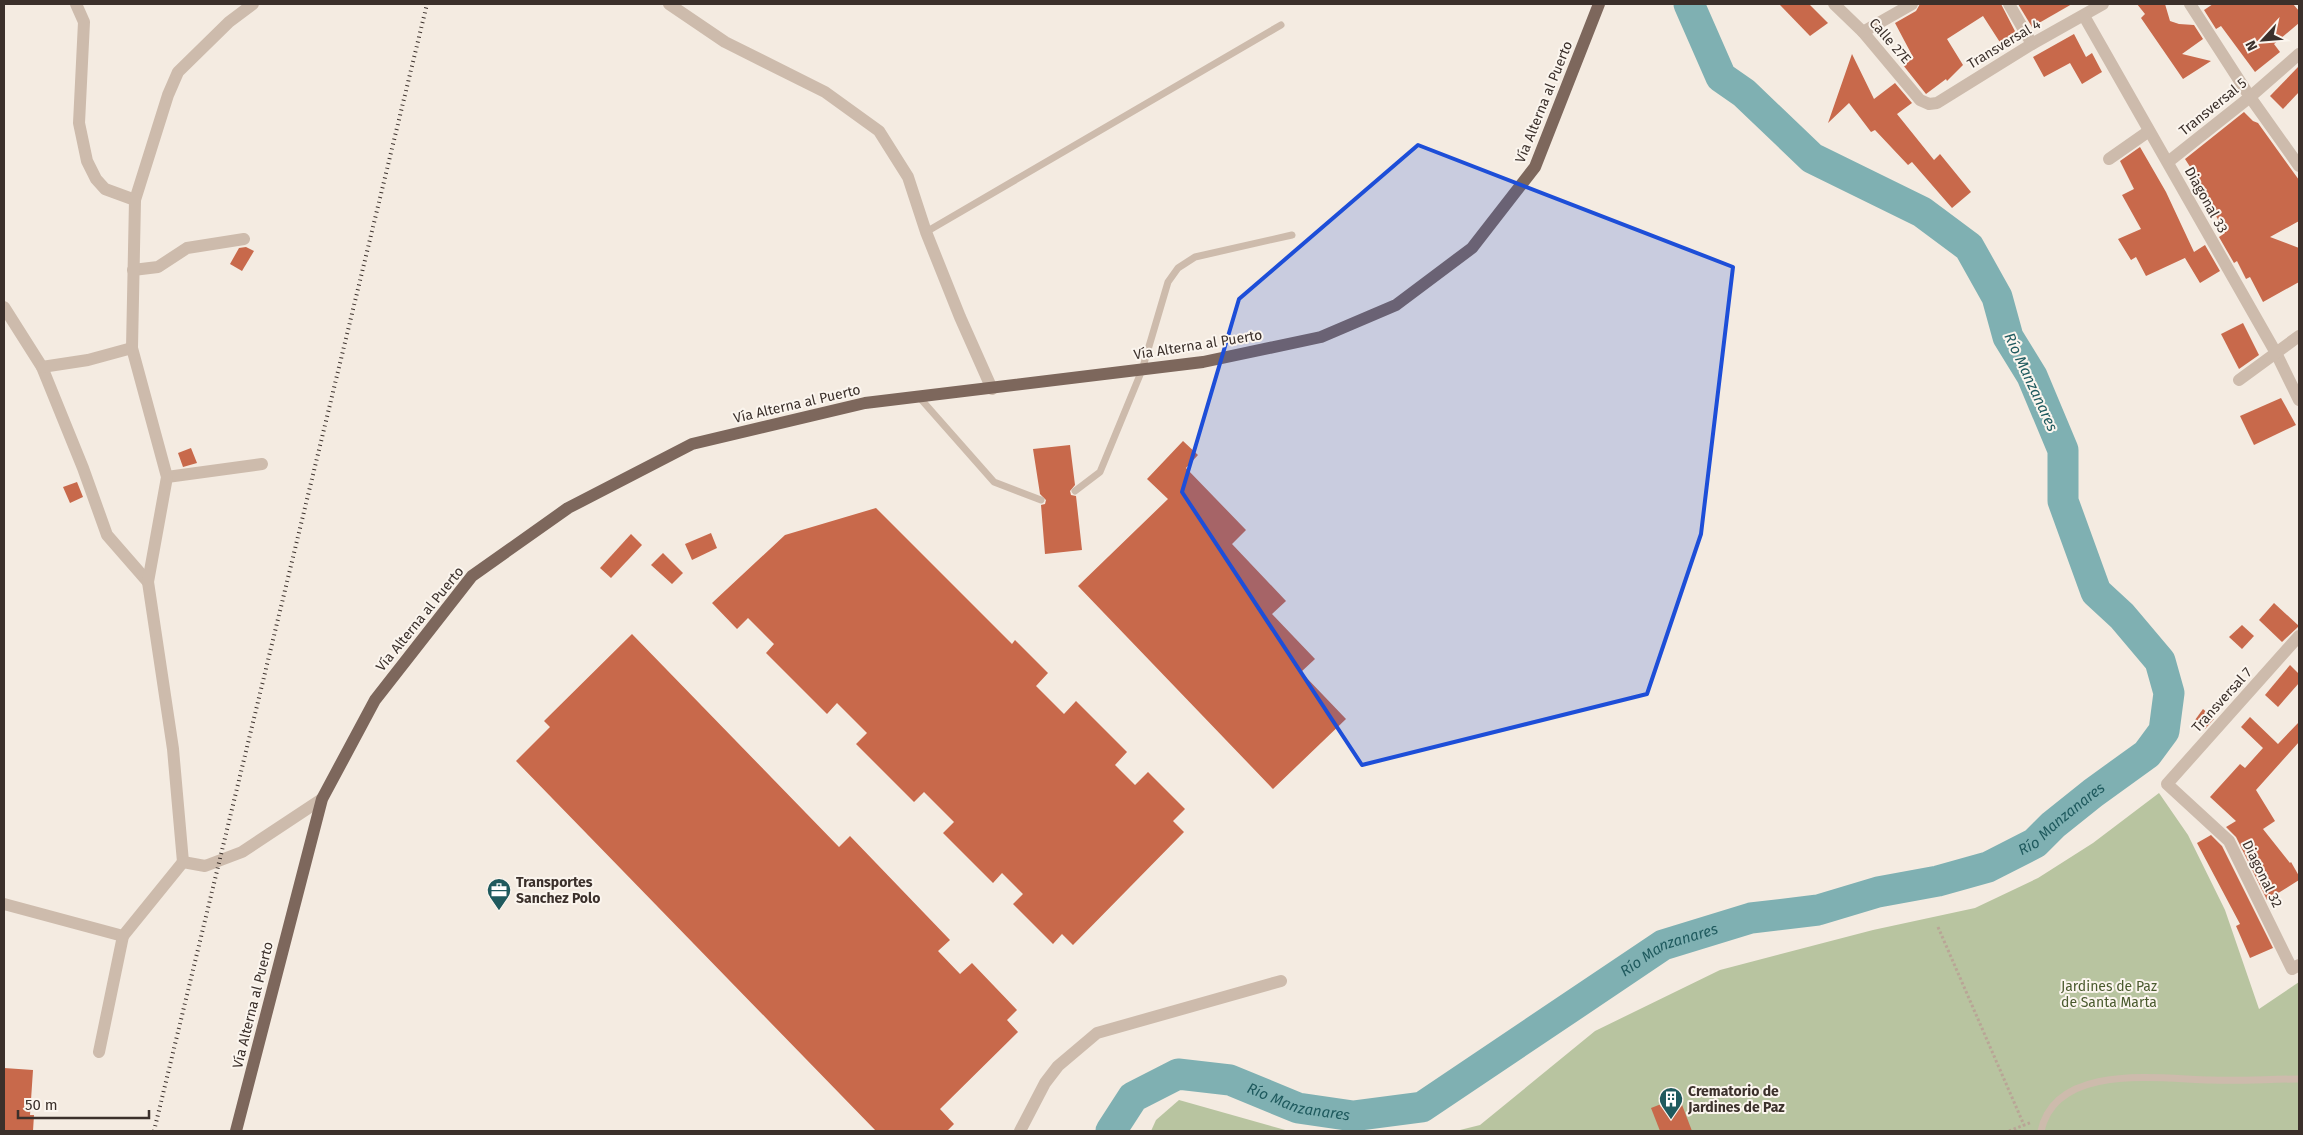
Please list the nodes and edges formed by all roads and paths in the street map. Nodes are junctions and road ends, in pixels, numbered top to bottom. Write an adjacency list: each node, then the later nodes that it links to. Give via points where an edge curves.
1 (76, 4): 21 (street, via 84,22 78,123 86,161 105,189)
2 (253, 4): 21 (street, via 229,22 178,72)
3 (669, 4): 22 (street, via 725,42 825,92 878,131 908,177)
4 (1600, 4): 31 (main road, Vía Alterna al Puerto, via 1535,167 1472,248 1396,305 1321,337 1203,362)
5 (1834, 4): 12 (street, Calle 27E)
6 (1912, 4): 12 (street)
7 (2009, 4): 13 (street)
8 (2103, 4): 10 (street, Transversal 4)
9 (2190, 4): 15 (street)
10 (2084, 16): 13 (street, Transversal 4); 17 (street, Diagonal 33)
11 (1281, 25): 22 (lane)
12 (1863, 32): 16 (street, Calle 27E)
13 (2032, 44): 16 (street, Transversal 4, via 1937,103)
14 (2299, 54): 15 (street, Transversal 5)
15 (2250, 97): 19 (street, Transversal 5); 20 (street)
16 (1920, 100)
17 (2149, 131): 18 (street); 19 (street, Diagonal 33)
18 (2109, 159)
19 (2168, 162): 29 (street, Diagonal 33)
20 (2299, 166)
21 (134, 200): 25 (street)
22 (926, 232): 33 (street)
23 (1292, 235): 31 (lane, via 1195,257 1178,268 1168,282)
24 (244, 239): 25 (street, via 186,248 158,267)
25 (133, 270): 28 (street)
26 (4, 308): 30 (street)
27 (2299, 336): 29 (street)
28 (132, 348): 30 (street, via 88,360); 37 (street)
29 (2276, 353): 32 (street); 35 (street, Diagonal 33)
30 (42, 367): 40 (street, via 107,535)
31 (1142, 370): 33 (main road, Vía Alterna al Puerto); 38 (lane, via 1100,472)
32 (2239, 380)
33 (992, 389): 34 (main road, Vía Alterna al Puerto)
34 (919, 397): 39 (lane, via 994,482); 43 (main road, Vía Alterna al Puerto, via 865,403 692,444 568,508 472,576 375,700)
35 (2299, 400)
36 (262, 464): 37 (street)
37 (167, 477): 40 (street)
38 (1076, 491)
39 (1041, 500)
40 (148, 582): 44 (street, via 173,749)
41 (2299, 636): 42 (street, Transversal 7)
42 (2167, 784): 48 (street, Diagonal 32, via 2229,841)
43 (322, 798): 44 (street, via 242,852 205,866); 54 (main road, Vía Alterna al Puerto)
44 (183, 862): 47 (street)
45 (4, 904): 47 (street)
46 (1938, 927): 53 (path)
47 (123, 936): 50 (street)
48 (2296, 967)
49 (1281, 981): 55 (street, via 1097,1033 1058,1066 1045,1083)
50 (99, 1052)
51 (2299, 1079): 52 (lane, via 2225,1081 2126,1077 2090,1083 2062,1097)
52 (2044, 1117): 53 (path); 57 (lane)
53 (2024, 1125): 56 (path)
54 (236, 1131)
55 (1020, 1131)
56 (2009, 1131)
57 (2041, 1131)

